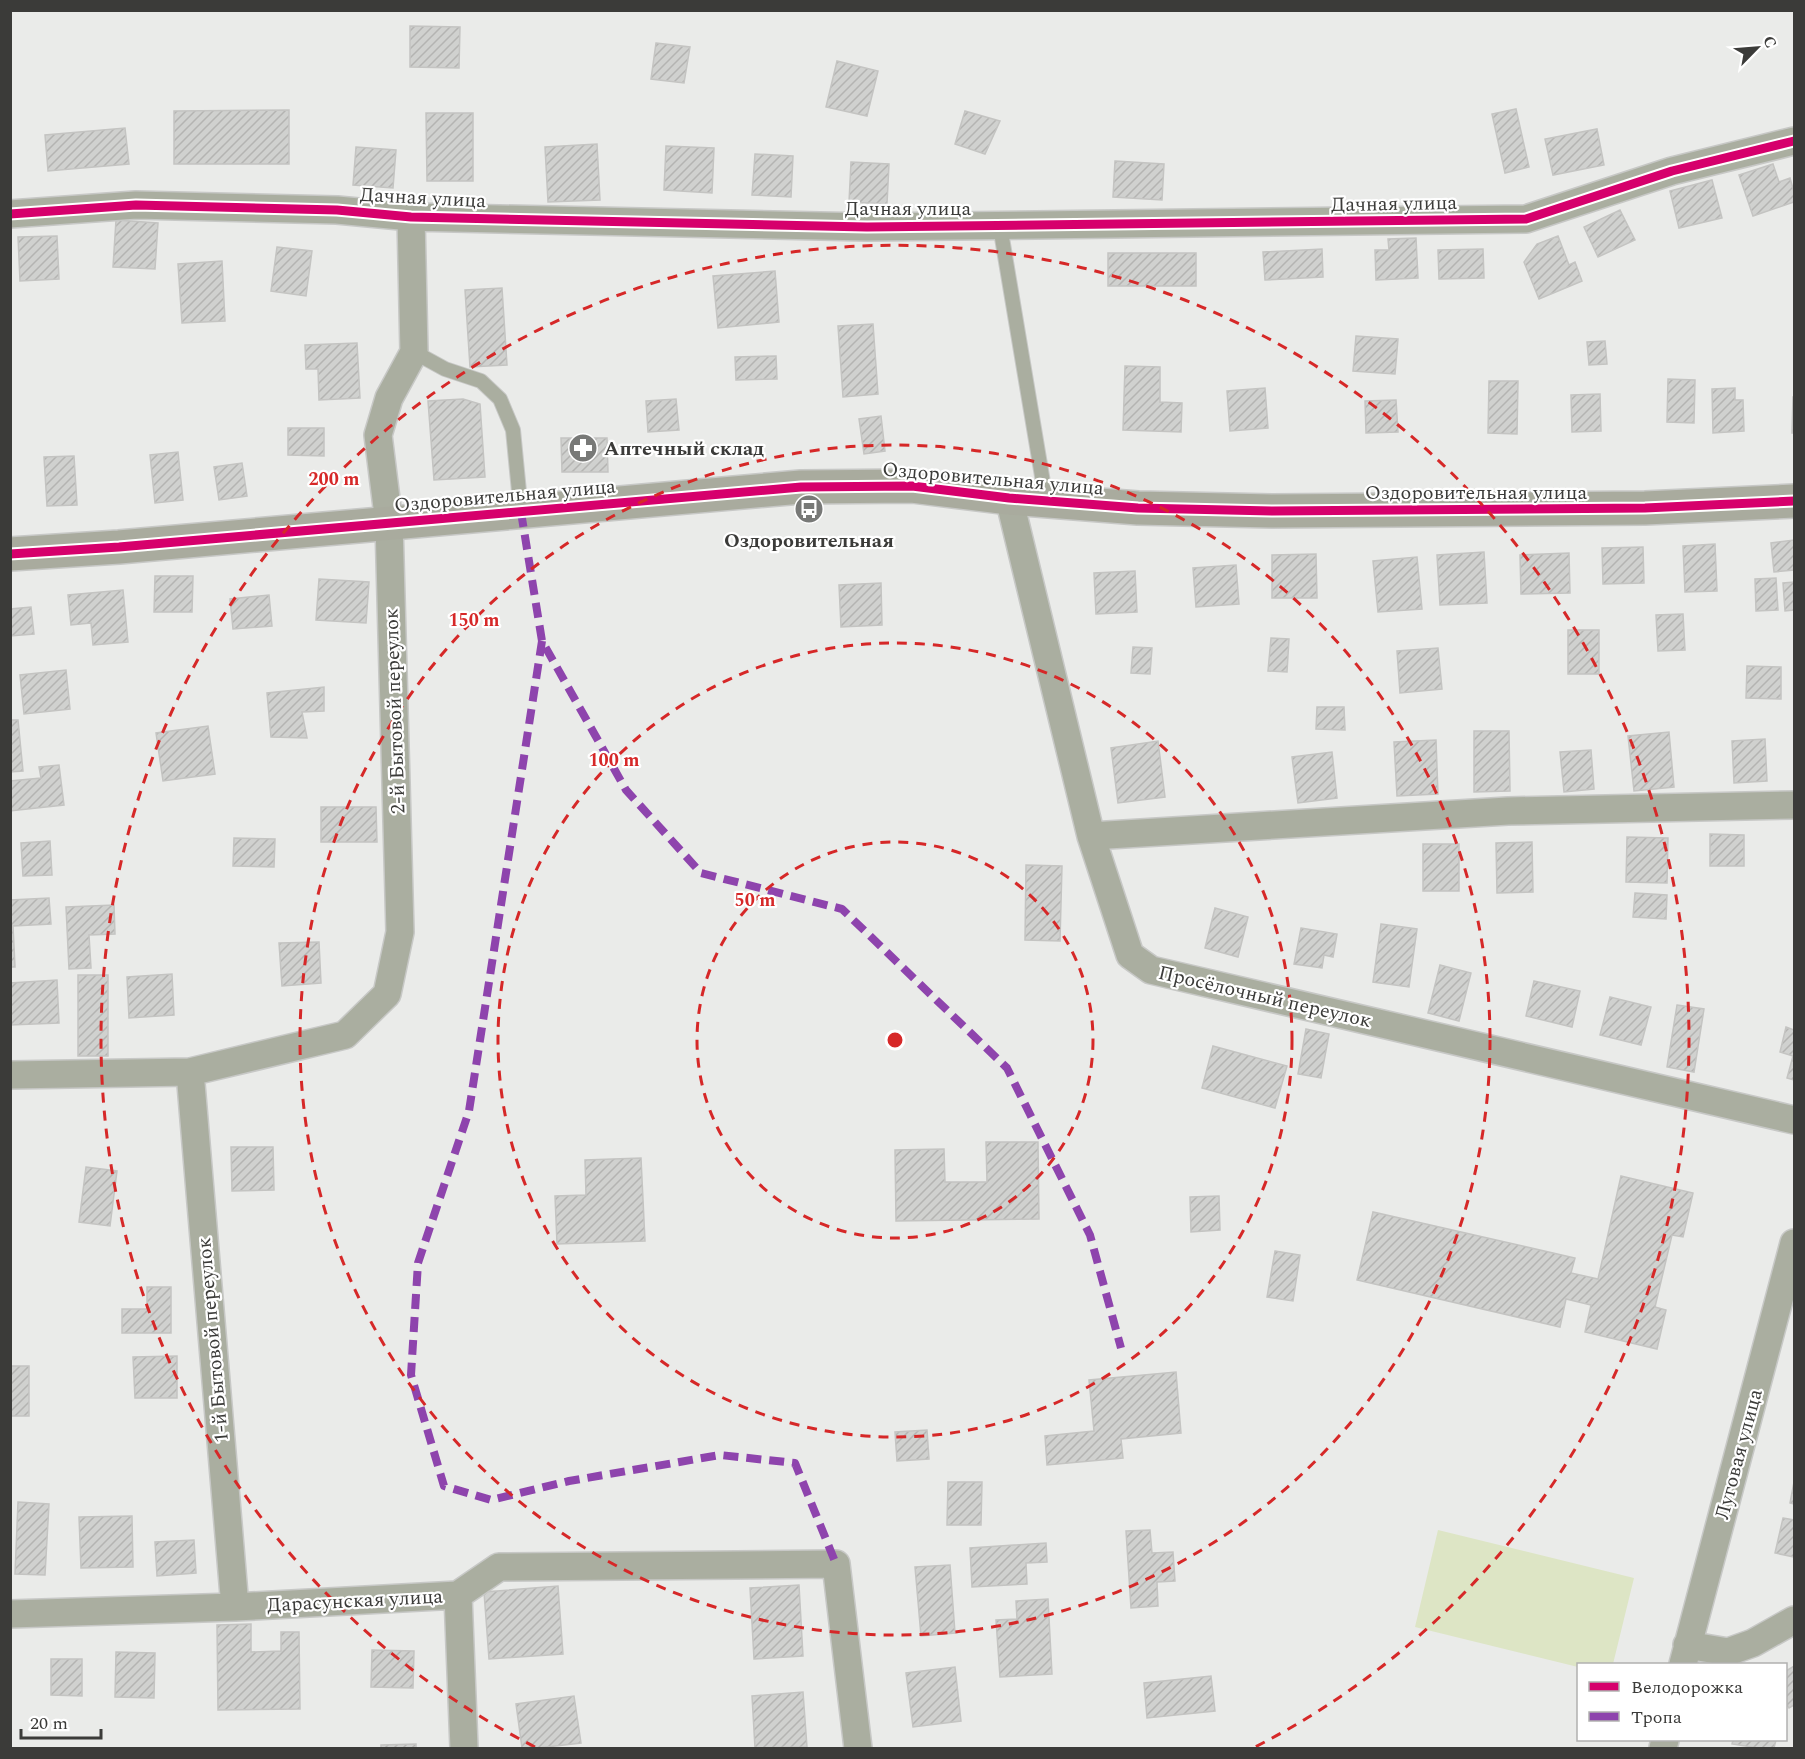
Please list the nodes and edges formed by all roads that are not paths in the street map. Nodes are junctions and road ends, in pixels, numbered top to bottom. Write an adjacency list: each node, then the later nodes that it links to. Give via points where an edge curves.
1 (1794, 141): 4 (street, Дачная улица, via 1672,171 1526,219)
2 (10, 214): 3 (street, Дачная улица, via 136,205 337,210)
3 (411, 217): 4 (street, Дачная улица, via 855,227); 5 (street, 2-й Бытовой переулок)
4 (1000, 226): 7 (lane)
5 (414, 352): 9 (lane, via 445,369 481,381 500,399 513,430); 10 (street, 2-й Бытовой переулок, via 389,398 378,435)
6 (1009, 498): 7 (street, Оздоровительная улица); 9 (street, Оздоровительная улица, via 912,486 801,487); 13 (street, Просёлочный переулок)
7 (1046, 501): 8 (street, Оздоровительная улица, via 1272,511 1645,508)
8 (1794, 501)
9 (521, 512): 10 (street, Оздоровительная улица)
10 (389, 523): 11 (street, Оздоровительная улица); 14 (street, 2-й Бытовой переулок, via 400,932 387,994 345,1035)
11 (10, 554)
12 (1794, 806): 13 (street, via 1508,811)
13 (1090, 836): 16 (street, Просёлочный переулок, via 1131,955 1151,970)
14 (190, 1072): 15 (street, 2-й Бытовой переулок); 19 (street, 1-й Бытовой переулок)
15 (10, 1075)
16 (1794, 1120)
17 (1794, 1244): 22 (street, Луговая улица)
18 (458, 1595): 19 (street, Дарасунская улица); 23 (street); 24 (street, Дарасунская улица, via 499,1568 836,1564)
19 (236, 1607): 20 (street, Дарасунская улица)
20 (10, 1614)
21 (1794, 1620): 22 (street, via 1754,1643 1728,1652)
22 (1685, 1655)
23 (464, 1749)
24 (858, 1749)

